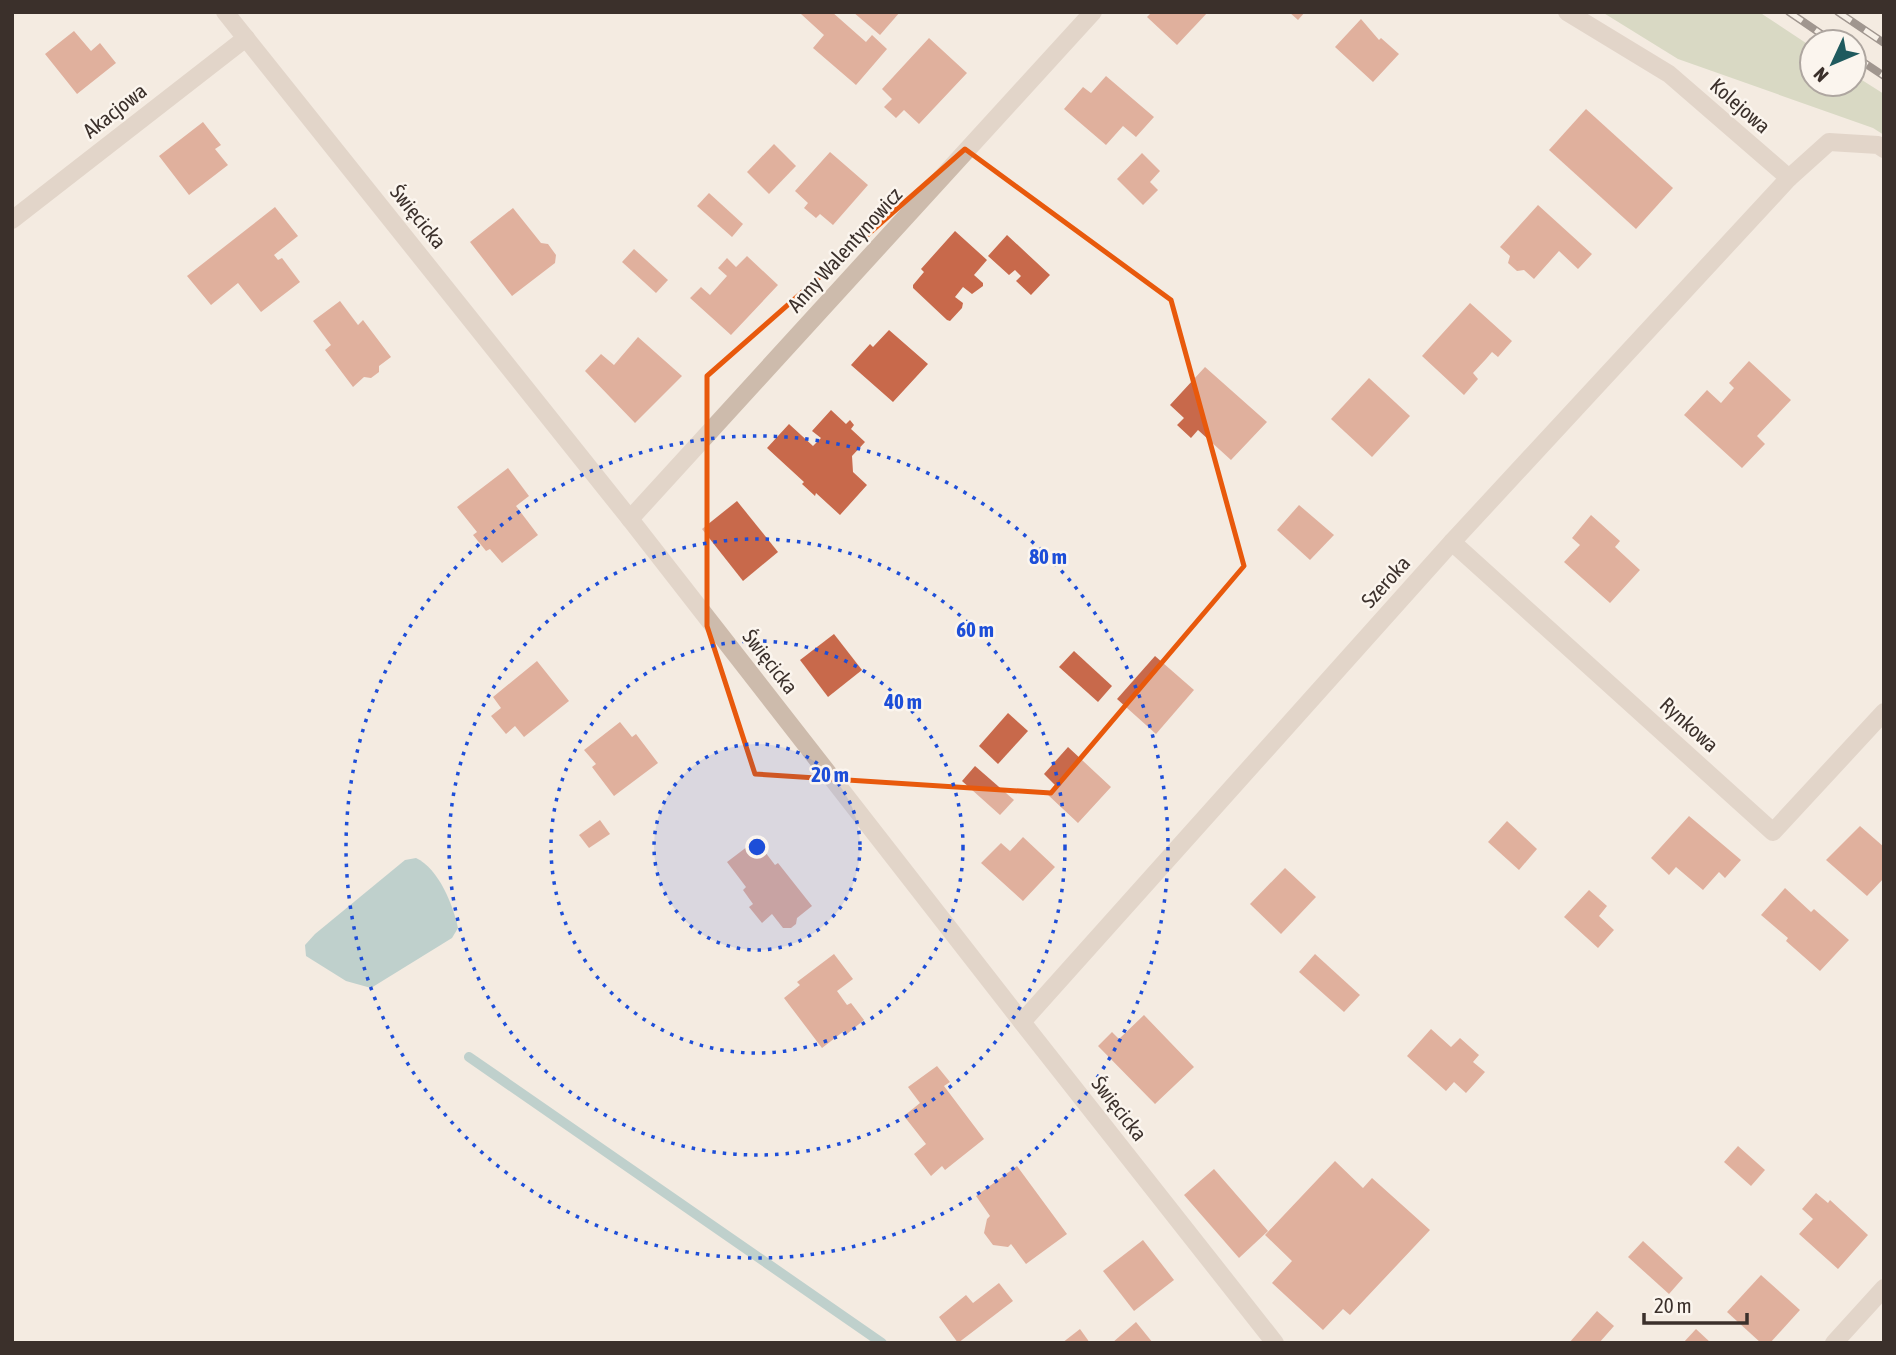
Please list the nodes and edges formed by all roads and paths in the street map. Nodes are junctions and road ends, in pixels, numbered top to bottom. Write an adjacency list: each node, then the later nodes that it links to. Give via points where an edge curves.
1 (225, 12): 4 (street, Święcicka)
2 (1093, 12): 8 (street, Anny Walentynowicz)
3 (1567, 12): 6 (street, Kolejowa, via 1668,74)
4 (246, 38): 7 (street, Akacjowa); 8 (street, Święcicka)
5 (1884, 149): 6 (street, via 1829,142)
6 (1789, 178): 9 (street, Szeroka)
7 (12, 220)
8 (631, 519): 11 (street, Święcicka)
9 (1452, 542): 10 (street, Rynkowa, via 1773,832); 11 (street, Szeroka)
10 (1884, 712)
11 (1022, 1022): 13 (street, Święcicka)
12 (1884, 1288): 14 (street)
13 (1275, 1343)
14 (1834, 1343)

